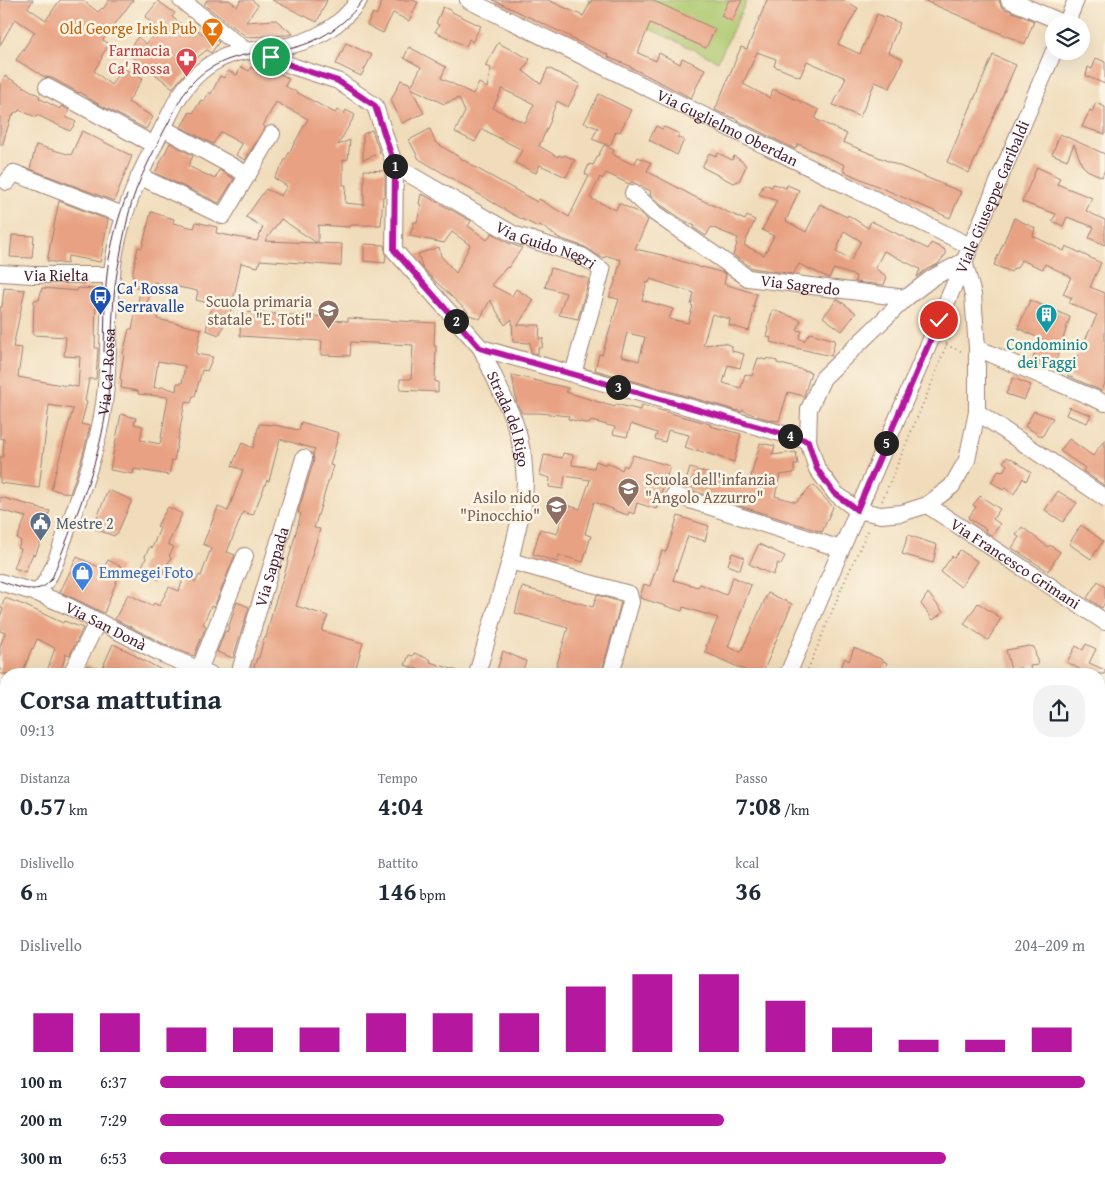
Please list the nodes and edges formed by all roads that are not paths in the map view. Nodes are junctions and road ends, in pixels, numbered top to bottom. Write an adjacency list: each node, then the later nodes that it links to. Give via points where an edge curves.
1 (181, 0): 10 (street)
2 (468, 0): 6 (street, Via Guglielmo Oberdan)
3 (1009, 0): 7 (street)
4 (1076, 0): 8 (street)
5 (353, 2): 9 (street, Via Ca' Rossa, via 339,22 327,31)
6 (487, 4): 23 (street, Via Guglielmo Oberdan)
7 (1045, 15)
8 (1070, 15)
9 (295, 44): 10 (street, Via Ca' Rossa); 12 (street, via 292,52)
10 (245, 50): 12 (street, Strada del Rigo); 14 (street, Via Ca' Rossa, via 218,60 196,75 183,90)
11 (1050, 60): 23 (street, Viale Giuseppe Garibaldi)
12 (295, 67): 17 (street, Strada del Rigo, via 338,81 375,106)
13 (47, 87): 16 (street)
14 (163, 128): 16 (street, Via Ca' Rossa); 18 (street)
15 (272, 134): 18 (street)
16 (154, 145): 19 (street, Via Ca' Rossa)
17 (395, 166): 27 (street, Strada del Rigo, via 394,250); 29 (street, Via Guido Negri, via 513,234 582,256 602,270)
18 (248, 175): 19 (street, via 224,216)
19 (139, 176): 22 (street, Via Ca' Rossa)
20 (8, 182): 22 (street, via 14,174)
21 (633, 193): 26 (street, Via Sagredo, via 655,213 748,278)
22 (124, 215): 25 (street, Via Ca' Rossa)
23 (967, 253): 26 (street); 28 (street); 37 (street, Viale Giuseppe Garibaldi)
24 (0, 273): 25 (street, Via Rielta)
25 (112, 275): 42 (street, Via Ca' Rossa, via 106,388 98,440 50,574)
26 (906, 298): 32 (street, via 823,378 809,409)
27 (480, 348): 29 (street); 40 (street, Strada del Rigo, via 513,418 523,456 524,501)
28 (977, 348): 30 (street); 31 (street)
29 (573, 374): 32 (street)
30 (1104, 401)
31 (977, 412): 35 (street); 36 (street, via 967,460 952,486)
32 (808, 441): 37 (street, via 817,469 834,493)
33 (304, 458): 48 (street, Via Sappada)
34 (674, 495): 38 (street)
35 (1105, 498)
36 (927, 505): 37 (street, via 902,514 881,515); 44 (street, Via Francesco Grimani)
37 (857, 510): 38 (street, Viale Giuseppe Garibaldi)
38 (841, 549): 51 (street, Viale Giuseppe Garibaldi)
39 (245, 556): 47 (street)
40 (510, 561): 49 (street, Strada del Rigo); 50 (street, via 629,594 630,602)
41 (0, 582): 42 (street, Via San Donà)
42 (37, 593): 43 (street, Via San Donà)
43 (98, 621): 45 (street); 46 (street, Via San Donà)
44 (1105, 622)
45 (74, 668)
46 (195, 668)
47 (205, 668)
48 (241, 668)
49 (479, 668)
50 (613, 668)
51 (791, 668)

